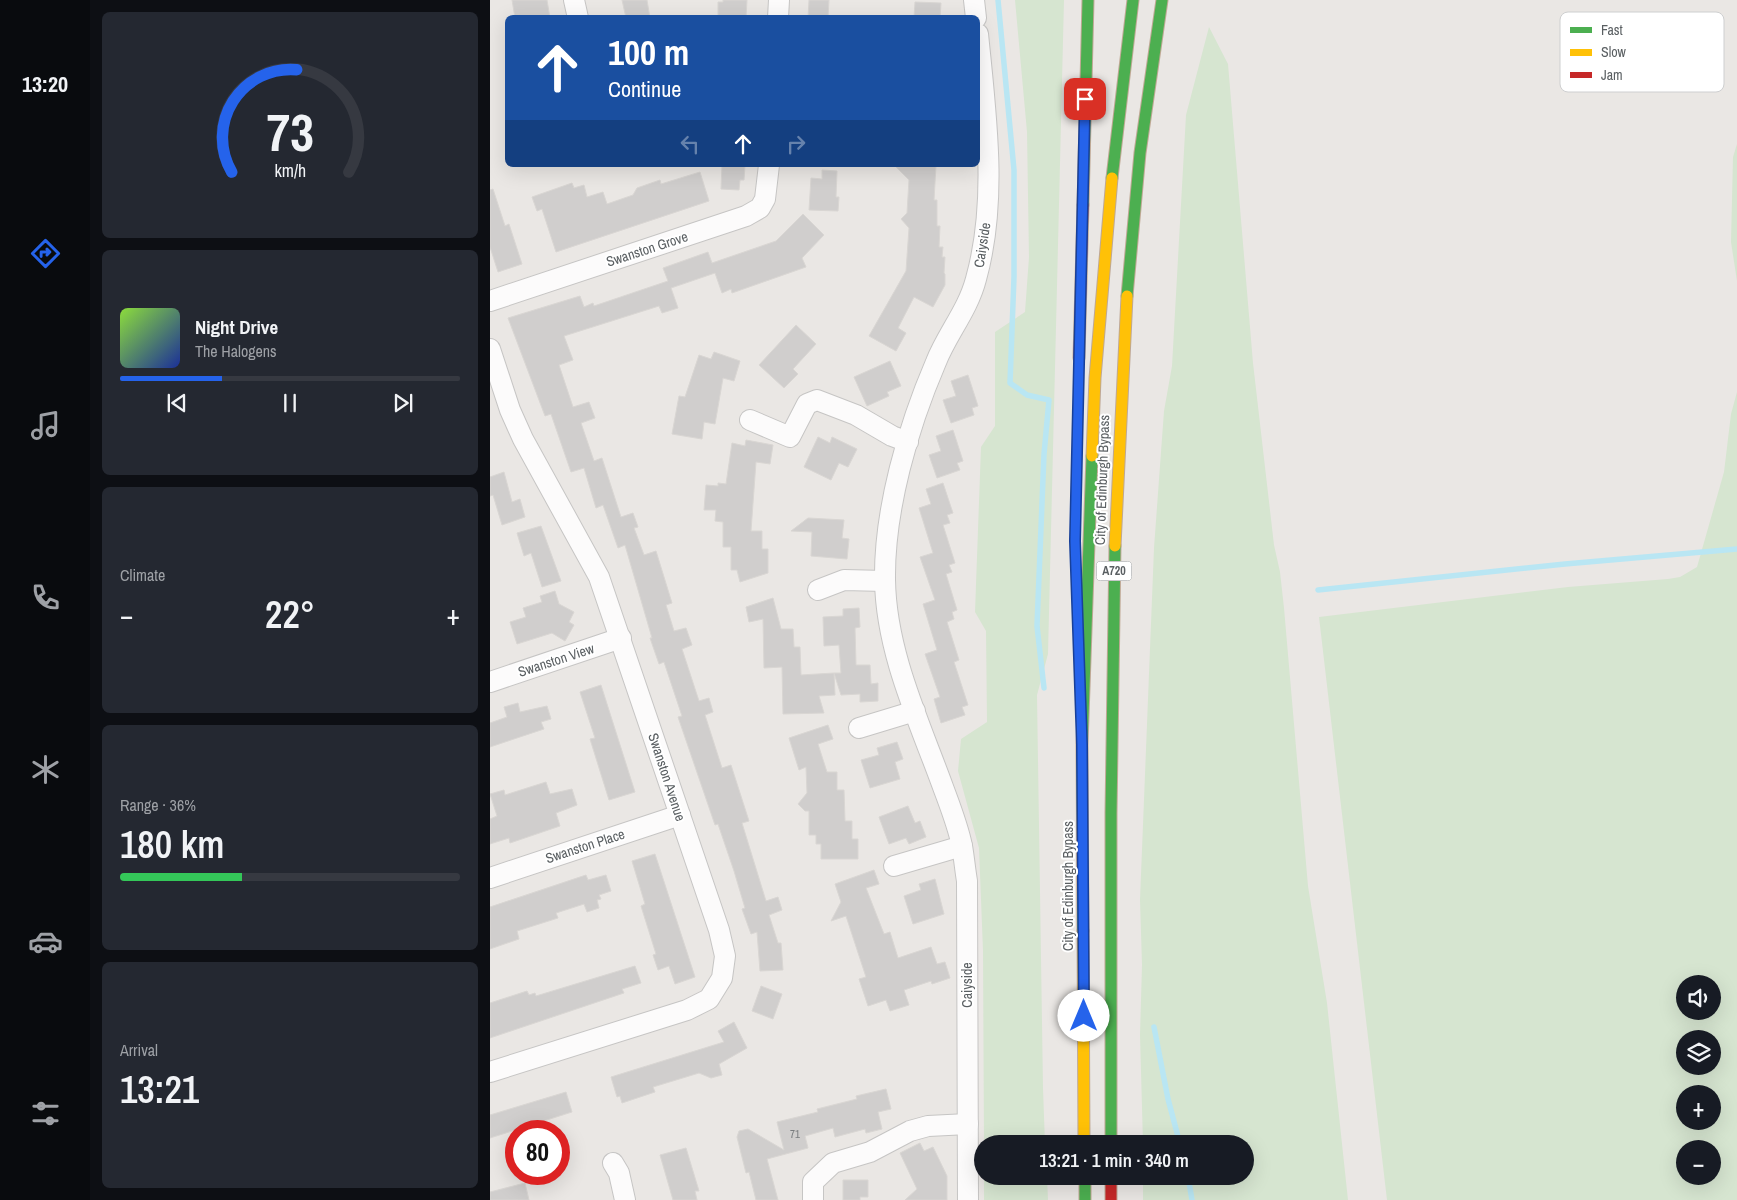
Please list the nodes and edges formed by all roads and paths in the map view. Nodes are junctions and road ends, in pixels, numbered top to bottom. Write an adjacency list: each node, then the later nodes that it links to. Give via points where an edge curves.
1 (574, 0): 7 (street)
2 (779, 0): 8 (street)
3 (974, 0): 9 (street)
4 (1088, 0): 15 (highway)
5 (1133, 0): 26 (highway, City of Edinburgh Bypass / A720, via 1107,218 1095,378)
6 (1162, 0): 18 (highway, City of Edinburgh Bypass / A720, via 1130,262 1120,383)
7 (577, 15)
8 (778, 15)
9 (976, 15)
10 (980, 55): 17 (street, Caiyside, via 989,152 986,238 976,282 960,320 936,360)
11 (770, 167): 12 (street, Swanston Grove, via 765,199 760,208 746,216)
12 (490, 300)
13 (1138, 306): 18 (highway)
14 (490, 349): 22 (street, Swanston Avenue, via 523,439 599,577)
15 (1079, 374)
16 (750, 420): 17 (street, via 790,437 807,404 816,400 856,415)
17 (908, 442): 20 (street, Caiyside, via 887,540)
18 (1115, 524): 34 (highway, City of Edinburgh Bypass / A720, via 1110,788)
19 (1076, 570): 26 (highway)
20 (885, 581): 21 (street, via 844,580); 24 (street, Caiyside, via 896,656)
21 (818, 590)
22 (621, 638): 23 (street, Swanston View); 27 (street, Swanston Avenue)
23 (490, 682)
24 (915, 711): 25 (street); 28 (street, Caiyside)
25 (859, 728)
26 (1082, 745): 33 (highway, City of Edinburgh Bypass / A720)
27 (680, 815): 30 (street, Swanston Place); 31 (street, Swanston Avenue, via 725,956 722,978 709,999 687,1010)
28 (962, 846): 29 (street); 32 (street, Caiyside, via 967,881)
29 (894, 866)
30 (490, 878)
31 (490, 1072)
32 (968, 1124): 39 (street, via 928,1126 910,1131 870,1152 833,1163 812,1182); 40 (street, Caiyside)
33 (1084, 1135)
34 (1111, 1135)
35 (621, 1168): 38 (street)
36 (1084, 1185): 41 (highway)
37 (1111, 1185): 42 (highway)
38 (625, 1200)
39 (813, 1200)
40 (968, 1200)
41 (1085, 1200)
42 (1111, 1200)

